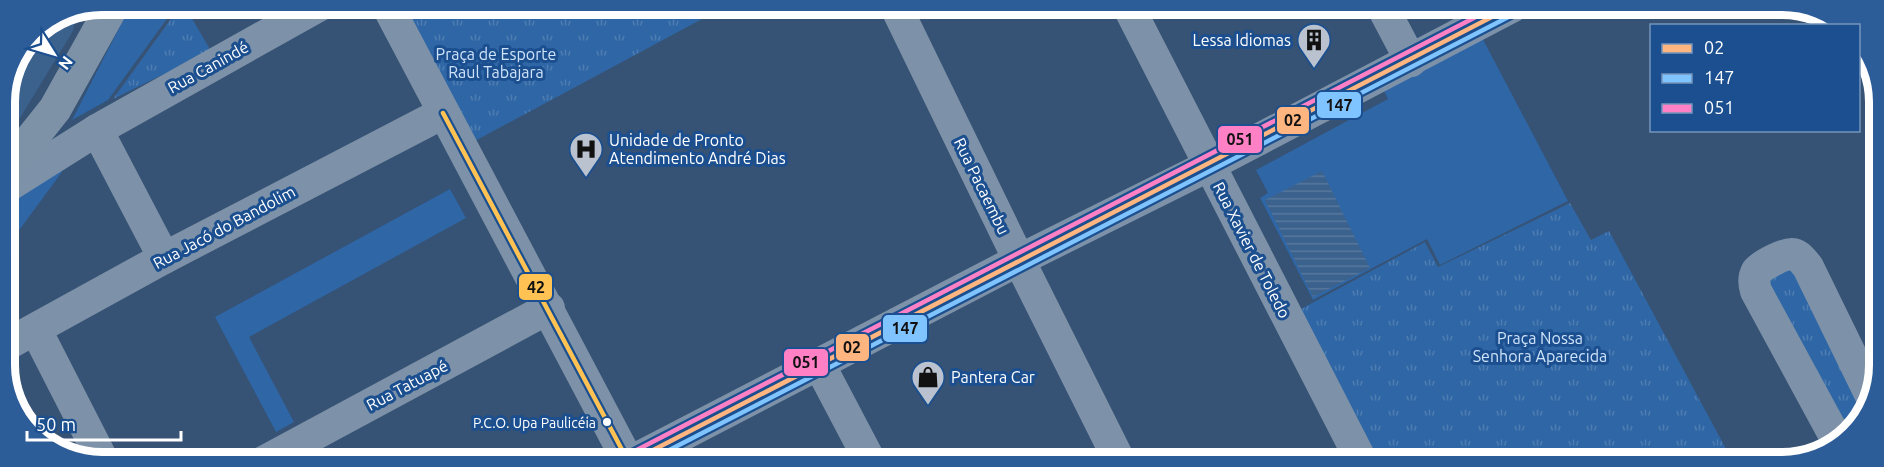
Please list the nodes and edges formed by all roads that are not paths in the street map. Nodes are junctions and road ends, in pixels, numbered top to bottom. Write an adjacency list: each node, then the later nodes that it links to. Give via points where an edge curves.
1 (107, 15): 11 (highway, via 55,109)
2 (302, 15): 10 (street, Rua Canindé)
3 (392, 15): 9 (street)
4 (900, 15): 15 (street, Rua Pacaembu)
5 (1132, 15): 12 (street, Rua Xavier de Toledo)
6 (1387, 15): 8 (street)
7 (1496, 15): 8 (street)
8 (1411, 61): 12 (street)
9 (443, 113): 14 (street, Rua Jacó do Bandolim); 16 (street)
10 (97, 130): 13 (street, Rua Canindé); 14 (street)
11 (15, 159)
12 (1208, 166): 15 (street); 28 (street, Rua Xavier de Toledo)
13 (15, 182)
14 (164, 258): 17 (street, Rua Jacó do Bandolim)
15 (1019, 260): 19 (street); 27 (street, Rua Pacaembu)
16 (549, 308): 23 (street, Rua Tatuapé); 24 (street)
17 (36, 330): 18 (street, Rua Jacó do Bandolim); 22 (street)
18 (15, 340)
19 (819, 364): 25 (street); 26 (street)
20 (1866, 386): 21 (street, via 1801,259 1785,254 1758,270 1754,280 1756,291)
21 (1834, 434)
22 (99, 452)
23 (282, 452)
24 (625, 452)
25 (648, 452)
26 (865, 452)
27 (1115, 452)
28 (1357, 452)

